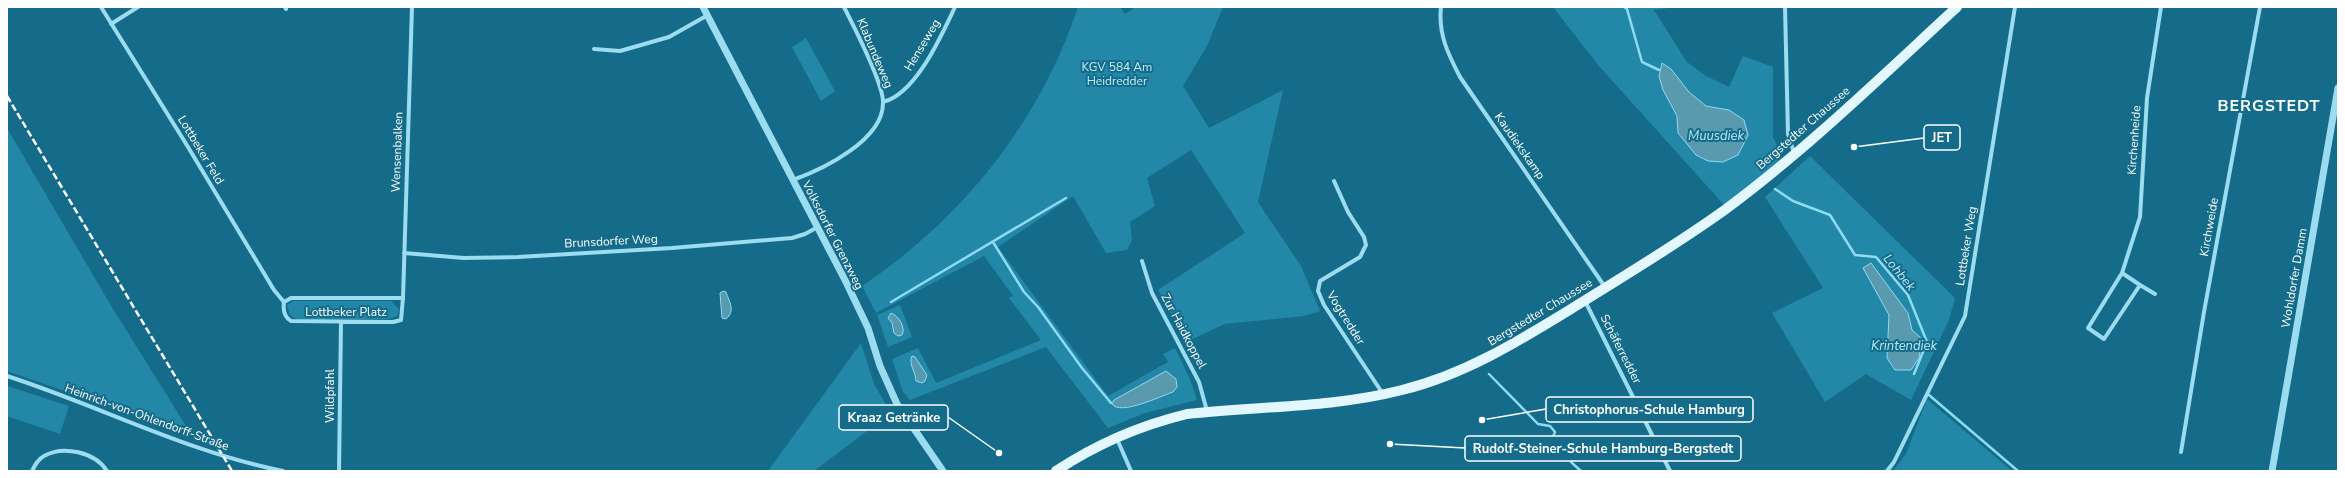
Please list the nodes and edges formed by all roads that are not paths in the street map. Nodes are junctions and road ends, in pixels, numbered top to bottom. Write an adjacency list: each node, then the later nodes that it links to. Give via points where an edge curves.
1 (101, 7): 14 (street, Lottbeker Feld)
2 (138, 7): 14 (street)
3 (412, 7): 22 (street, Wensenbalken)
4 (703, 7): 13 (street, Volksdorfer Grenzweg)
5 (844, 7): 17 (street, Klabundeweg, via 882,90)
6 (955, 7): 17 (street, Henseweg, via 939,40 916,76 896,97)
7 (1441, 7): 26 (street, Kaudiekskamp, via 1439,24 1444,46 1460,77)
8 (1785, 7): 18 (street, via 1788,134)
9 (1957, 7): 18 (main road, Bergstedter Chaussee)
10 (2015, 7): 46 (street, Lottbeker Weg, via 1964,316 1894,462)
11 (2161, 7): 24 (street, Kirchenheide, via 2147,98 2140,217)
12 (2260, 7): 36 (street, Kirchweide)
13 (708, 15): 15 (street, via 669,36 620,51); 19 (street, Volksdorfer Grenzweg)
14 (111, 24): 30 (street, Lottbeker Feld, via 274,290)
15 (594, 49)
16 (2338, 88): 47 (street, Wohldorfer Damm)
17 (884, 102): 19 (street, Klabundeweg, via 879,121 851,150 829,164)
18 (1794, 153): 26 (main road, Bergstedter Chaussee, via 1726,209)
19 (793, 180): 21 (street, Volksdorfer Grenzweg)
20 (1334, 180): 33 (street, Vogtredder, via 1348,212 1364,236 1366,245 1360,257 1320,281 1318,291 1324,305)
21 (816, 228): 22 (street, Brunsdorfer Weg, via 792,238 672,248 464,258); 42 (street, Volksdorfer Grenzweg, via 830,250 868,328 890,391)
22 (404, 253): 28 (street, Wensenbalken)
23 (1142, 261): 34 (street, Zur Haidkoppel, via 1152,293 1199,382)
24 (2122, 273): 25 (street); 25 (street, Kirchenheide, via 2088,328 2104,339)
25 (2140, 285): 27 (street)
26 (1605, 288): 29 (main road, Bergstedter Chaussee)
27 (2155, 294)
28 (403, 298): 30 (street, Lottbeker Platz, via 291,298); 31 (street, Lottbeker Platz, via 403,316 398,322)
29 (1585, 300): 33 (main road, Bergstedter Chaussee, via 1483,361 1446,377); 45 (street, Schäferredder)
30 (284, 302): 31 (street, Lottbeker Platz, via 284,312 291,322)
31 (340, 322): 41 (street, Wildpfahl)
32 (7, 376): 37 (street, Heinrich-von-Ohlendorff-Straße, via 194,447)
33 (1383, 394): 34 (main road, Bergstedter Chaussee)
34 (1207, 412): 35 (main road, Bergstedter Chaussee, via 1171,418)
35 (1117, 438): 43 (main road, Bergstedter Chaussee); 44 (street)
36 (2181, 452)
37 (272, 470): 40 (street, Heinrich-von-Ohlendorff-Straße)
38 (32, 471): 39 (street, via 39,459 45,455 66,452 82,453 94,458)
39 (107, 471)
40 (283, 471)
41 (339, 471)
42 (943, 471)
43 (1056, 471)
44 (1131, 471)
45 (1670, 471)
46 (1887, 471)
47 (2272, 471)

